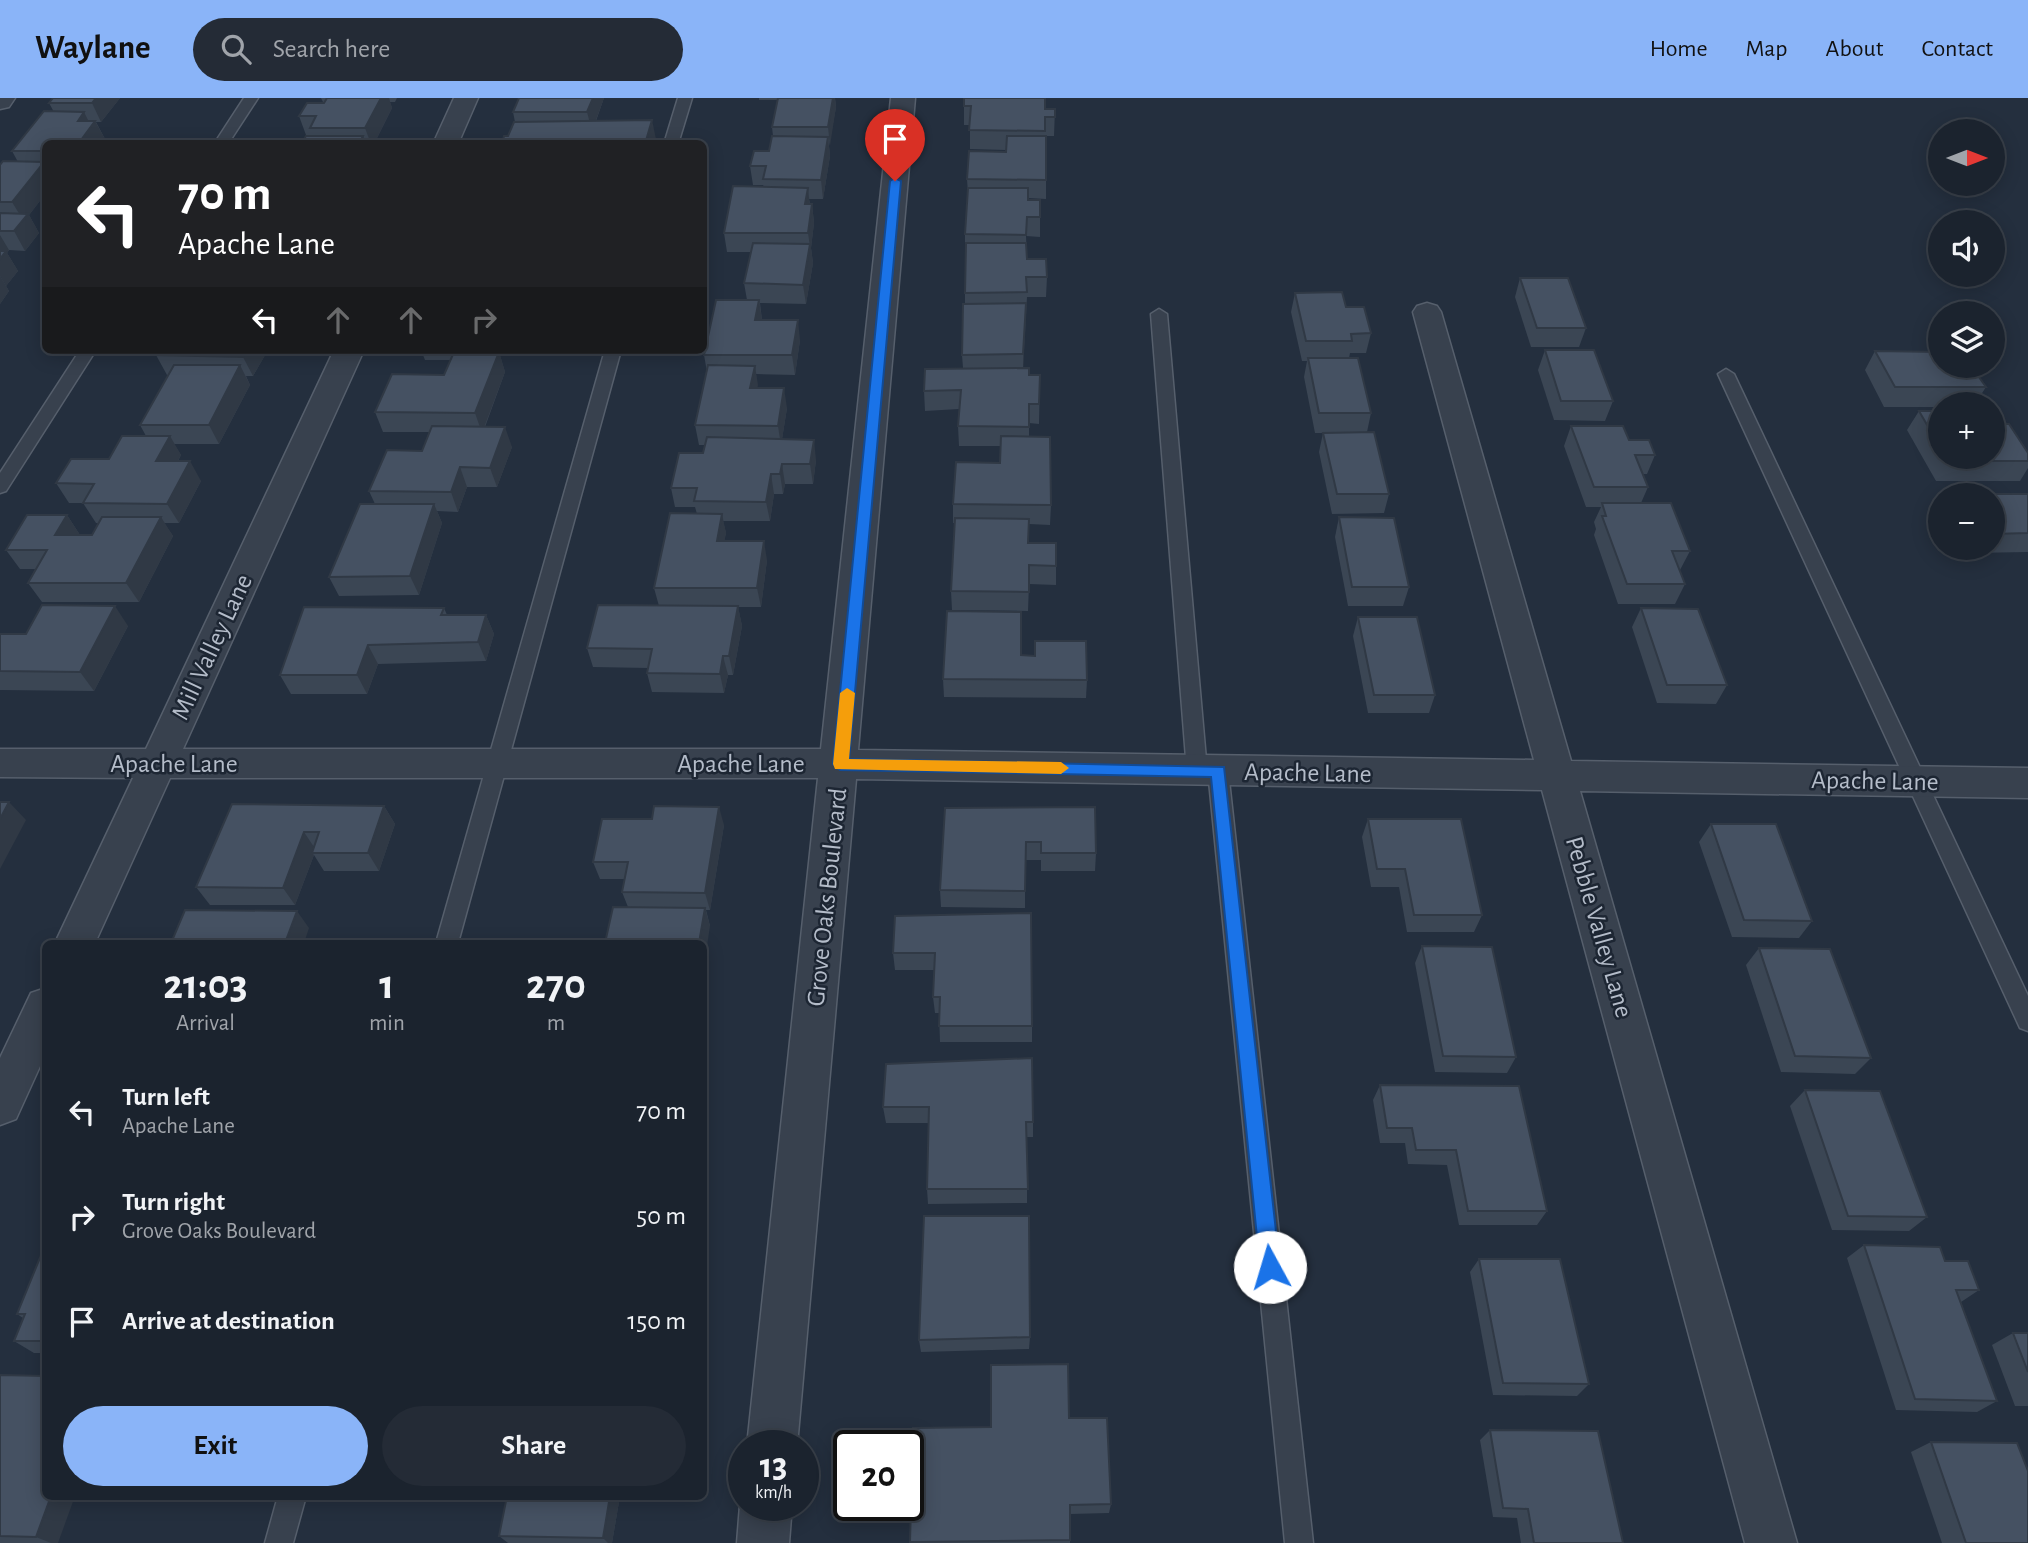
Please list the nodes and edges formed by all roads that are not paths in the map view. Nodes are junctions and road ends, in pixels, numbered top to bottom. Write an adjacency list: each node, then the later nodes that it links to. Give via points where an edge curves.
1 (251, 98): 5 (lane)
2 (466, 98): 6 (street)
3 (685, 98): 7 (lane)
4 (903, 98): 17 (street, Grove Oaks Boulevard)
5 (224, 140)
6 (447, 140)
7 (672, 140)
8 (1427, 312): 20 (street, Pebble Valley Lane)
9 (1159, 314): 19 (lane)
10 (85, 354): 14 (lane)
11 (347, 354): 18 (street, Mill Valley Lane)
12 (613, 354): 16 (lane)
13 (1726, 374): 21 (lane)
14 (0, 487)
15 (0, 763): 18 (street, Apache Lane)
16 (498, 764): 17 (street, Apache Lane); 18 (street, Apache Lane); 24 (lane)
17 (840, 764): 19 (street, Apache Lane); 28 (street, Grove Oaks Boulevard)
18 (157, 765): 23 (street, Mill Valley Lane)
19 (1208, 771): 20 (street, Apache Lane); 33 (lane)
20 (1558, 778): 21 (street, Apache Lane); 34 (street, Pebble Valley Lane)
21 (1918, 782): 22 (street, Apache Lane); 26 (lane)
22 (2028, 783)
23 (76, 940)
24 (448, 940)
25 (42, 1015): 27 (street)
26 (2028, 1021)
27 (0, 1105)
28 (774, 1430)
29 (291, 1500): 31 (lane)
30 (765, 1521): 32 (street)
31 (279, 1543)
32 (763, 1543)
33 (1299, 1543)
34 (1770, 1543)

